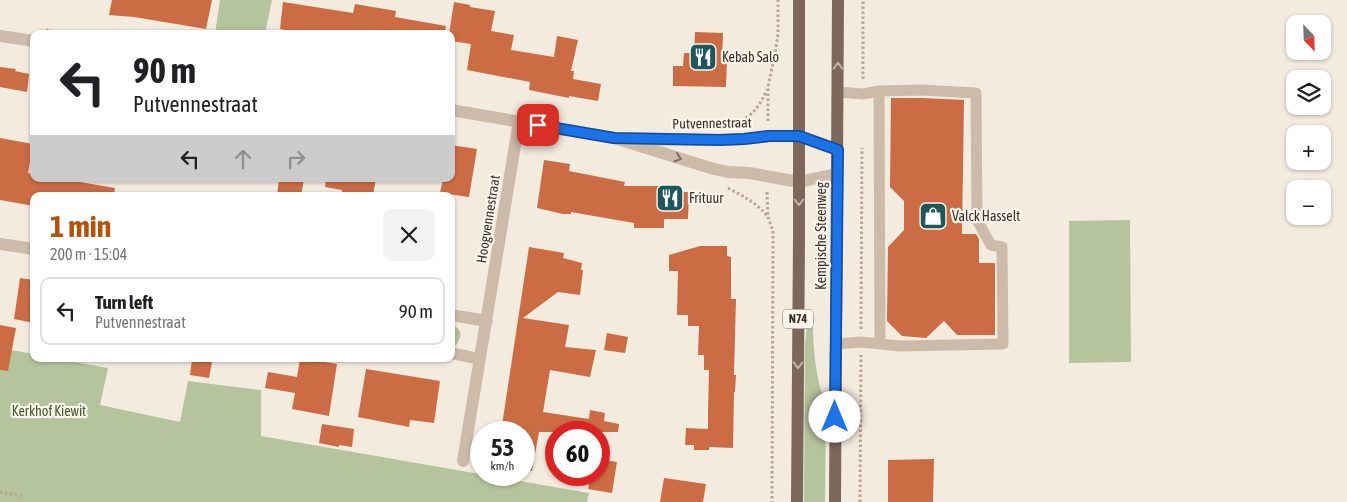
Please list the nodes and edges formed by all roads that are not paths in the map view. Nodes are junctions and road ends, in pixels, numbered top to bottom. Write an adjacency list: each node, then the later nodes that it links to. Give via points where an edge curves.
1 (798, 0): 9 (main road, Kempische Steenweg / N74)
2 (838, 0): 6 (main road, Kempische Steenweg, one-way to 2)
3 (0, 36): 4 (street)
4 (30, 40)
5 (879, 91): 6 (lane, via 862,94); 19 (lane); 19 (lane, via 976,92 977,220 991,245 1002,247 1003,292 1003,344)
6 (838, 92): 11 (main road, Kempische Steenweg)
7 (455, 111): 8 (street, Putvennestraat)
8 (519, 121): 10 (street, Putvennestraat); 17 (street, Hoogvennestraat)
9 (799, 136): 10 (street, Putvennestraat, via 720,140); 11 (street, Putvennestraat); 13 (main road, Kempische Steenweg / N74)
10 (614, 138): 13 (street, Putvennestraat, one-way to 13, via 714,169)
11 (838, 150): 12 (main road, Kempische Steenweg)
12 (836, 174): 13 (street, Putvennestraat); 18 (main road, Kempische Steenweg)
13 (799, 182): 23 (main road, Kempische Steenweg / N74, one-way to 23)
14 (0, 244): 15 (street)
15 (30, 248)
16 (455, 316): 17 (street)
17 (487, 321): 21 (street, Hoogvennestraat)
18 (836, 344): 19 (lane); 24 (main road, Kempische Steenweg)
19 (880, 344)
20 (455, 354): 21 (street)
21 (479, 359): 22 (street, Hoogvennestraat)
22 (463, 461)
23 (797, 502)
24 (835, 502)

